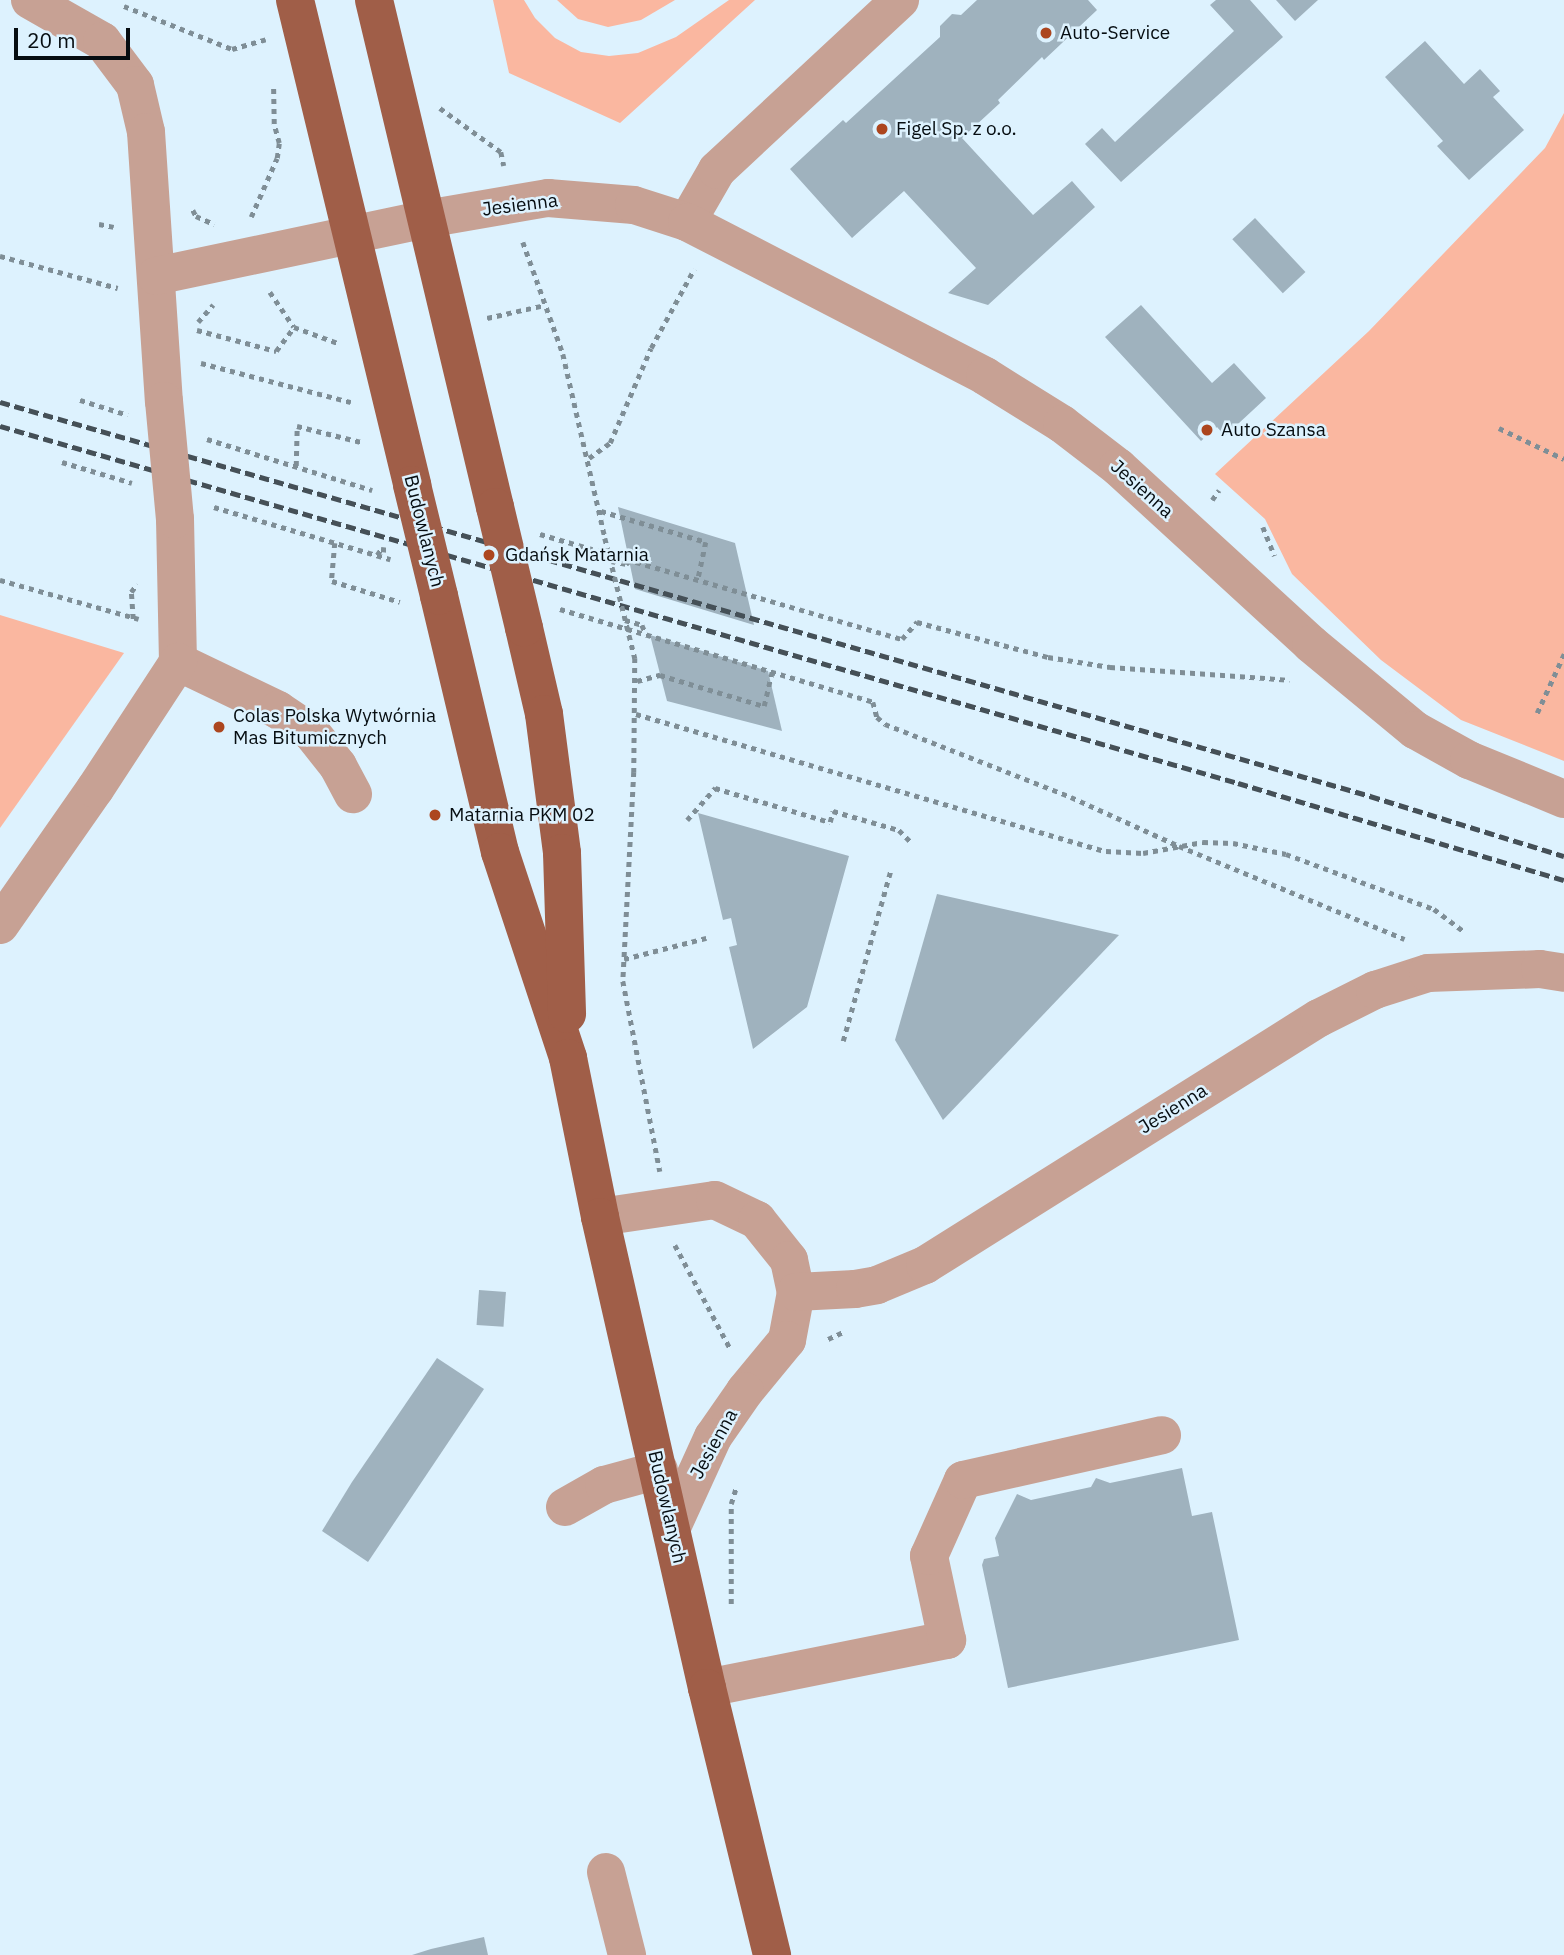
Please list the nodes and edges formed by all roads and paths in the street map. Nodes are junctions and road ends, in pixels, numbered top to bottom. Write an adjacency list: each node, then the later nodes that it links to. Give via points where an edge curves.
1 (30, 0): 14 (street, via 102,41 135,85 146,132)
2 (295, 0): 12 (main road, Budowlanych)
3 (374, 0): 8 (main road, Budowlanych)
4 (900, 0): 10 (street, via 717,170)
5 (121, 4): 6 (path, via 232,49)
6 (267, 39)
7 (118, 215): 9 (path, via 118,228)
8 (426, 219): 10 (street, Jesienna, via 548,198 634,205); 12 (street, Jesienna); 62 (main road, Budowlanych, bridge, via 544,714 562,853)
9 (99, 224)
10 (700, 228): 25 (path, via 610,443); 44 (street, Jesienna, via 985,376 1062,424 1118,467)
11 (520, 232): 16 (path)
12 (352, 236): 14 (street, Jesienna); 62 (main road, Budowlanych, bridge, via 500,852)
13 (0, 256): 14 (path, via 122,290)
14 (139, 277): 37 (street, bridge, via 163,401 176,519)
15 (220, 300): 19 (path)
16 (545, 305): 17 (path); 25 (path, via 563,354)
17 (485, 318)
18 (293, 327): 19 (path, via 276,351)
19 (193, 329): 20 (path)
20 (190, 339)
21 (198, 362): 22 (path)
22 (352, 403)
23 (1499, 428): 26 (path)
24 (362, 442): 27 (path, via 297,426)
25 (589, 458): 28 (path)
26 (1564, 458)
27 (296, 466)
28 (601, 511): 33 (path, bridge); 34 (path, via 706,542)
29 (335, 543): 36 (path, via 332,581)
30 (380, 549): 31 (path)
31 (377, 555)
32 (631, 559): 33 (path, via 626,564)
33 (611, 561): 38 (path, bridge)
34 (698, 579)
35 (0, 580): 37 (path, via 133,620)
36 (401, 603)
37 (175, 615): 42 (street)
38 (625, 620): 40 (path, via 642,625); 45 (path, bridge)
39 (908, 628): 44 (path, via 916,622 1048,657 1186,675 1308,680)
40 (646, 635)
41 (1564, 654): 47 (path)
42 (178, 662): 49 (street, via 278,710 312,732); 55 (street)
43 (772, 672): 45 (path, via 764,706 660,676)
44 (1346, 674): 50 (street, Jesienna, via 1415,730 1469,760)
45 (637, 681): 46 (path)
46 (635, 713): 53 (path, via 1106,851 1143,853); 58 (path)
47 (1537, 713)
48 (877, 717): 53 (path)
49 (354, 794)
50 (1564, 799)
51 (687, 820): 52 (path, via 715,788 830,822 833,811 859,818 899,831)
52 (912, 843)
53 (1179, 846): 57 (path); 59 (path, via 1233,842 1286,854 1434,908 1466,933)
54 (891, 869): 61 (path)
55 (0, 925)
56 (706, 938): 58 (path)
57 (1409, 940)
58 (624, 959): 63 (path, via 623,981)
59 (1481, 970): 60 (street, Jesienna); 65 (street, Jesienna, via 1428,973 1350,1001 925,1265 877,1285)
60 (1564, 973)
61 (843, 1041)
62 (568, 1058): 64 (main road, Budowlanych)
63 (667, 1206): 64 (street, Jesienna); 65 (street, Jesienna, via 715,1200 757,1220 789,1260); 66 (path, via 674,1243 727,1340)
64 (600, 1217): 68 (main road, Budowlanych)
65 (796, 1292): 66 (street, Jesienna, via 786,1340)
66 (745, 1391): 71 (street, Jesienna, via 713,1437)
67 (1161, 1435): 73 (street, via 963,1480 929,1556 947,1640)
68 (659, 1470): 70 (street, via 604,1485); 71 (main road, Budowlanych)
69 (738, 1479): 72 (path, via 731,1504)
70 (565, 1507)
71 (671, 1527): 73 (main road, Budowlanych)
72 (730, 1609)
73 (707, 1688): 76 (main road, Budowlanych)
74 (606, 1872): 75 (street)
75 (627, 1955)
76 (772, 1955)

